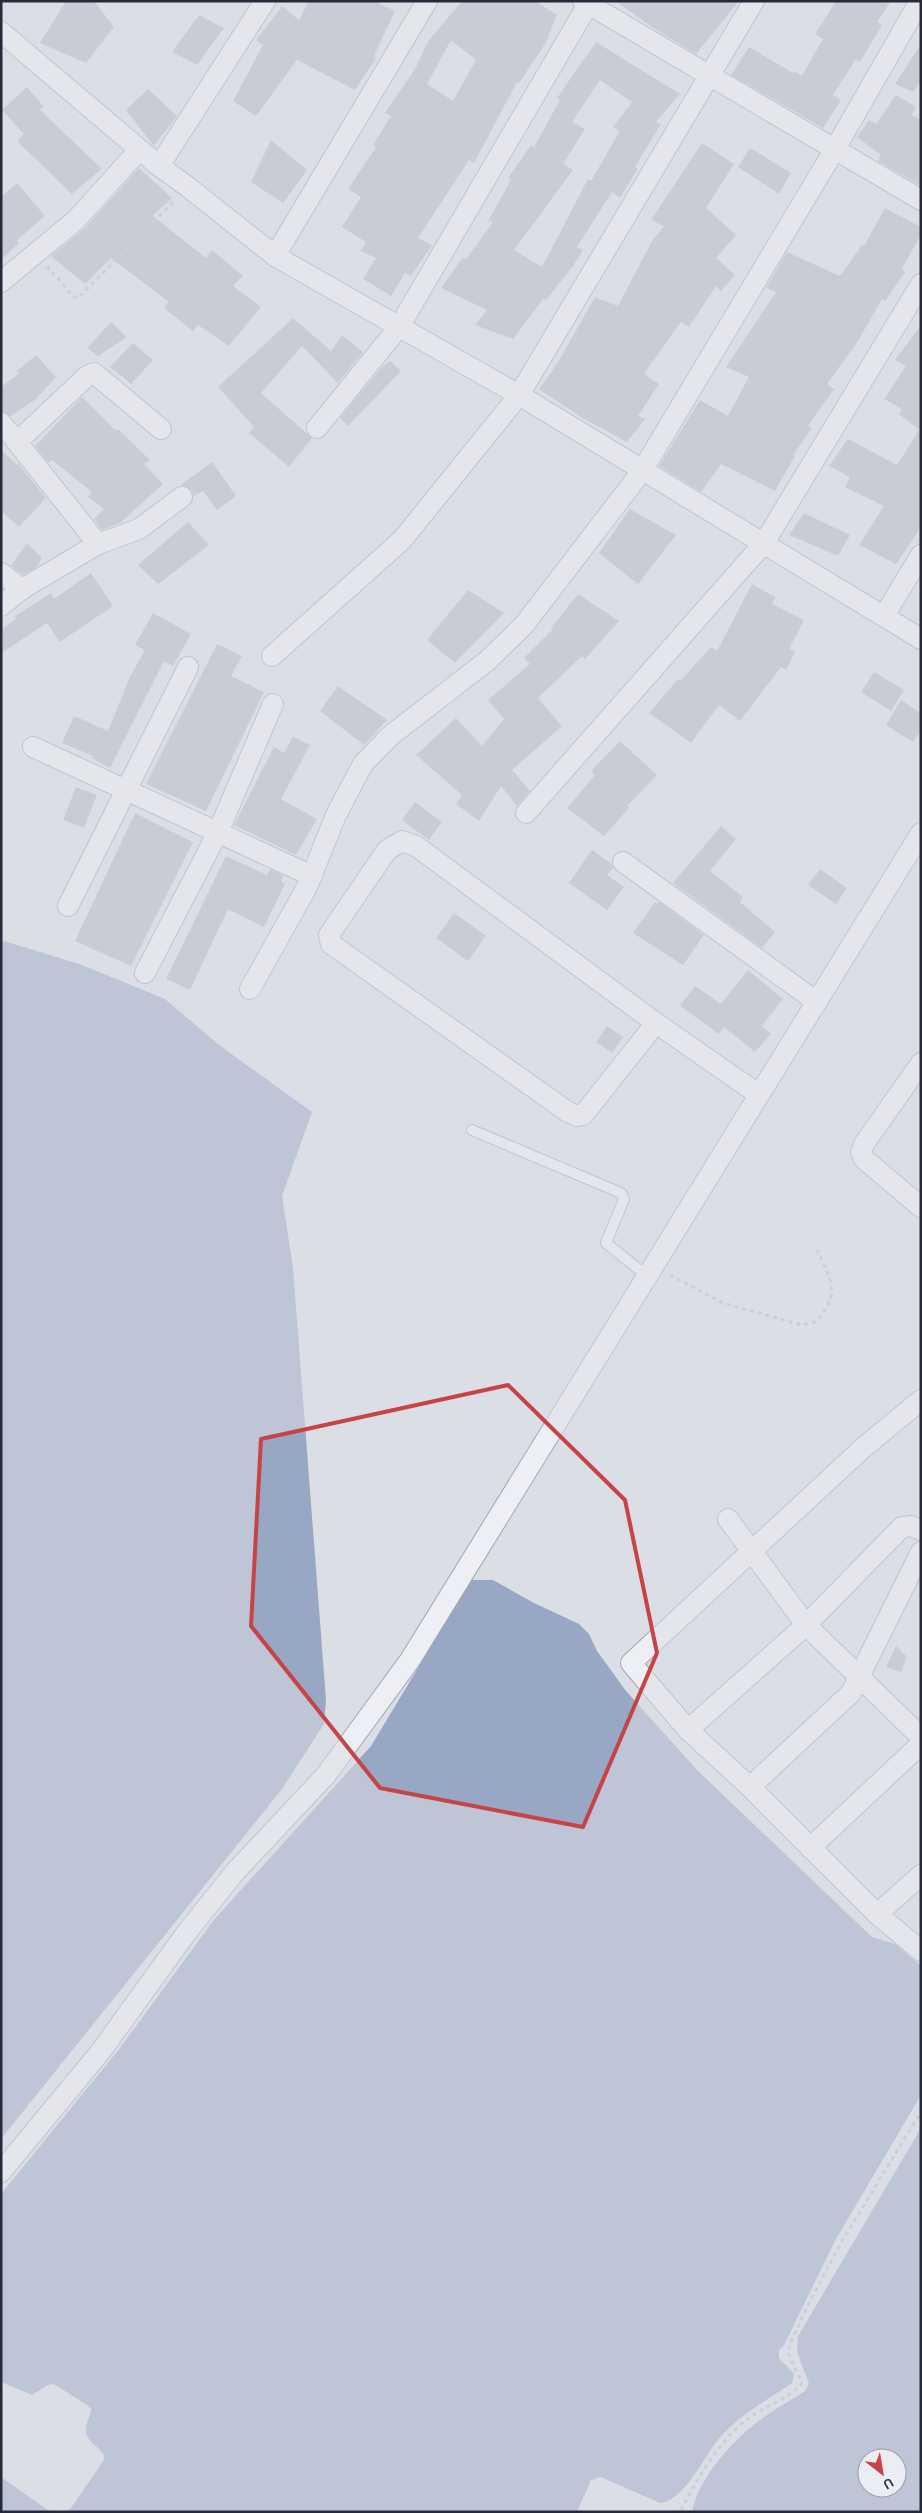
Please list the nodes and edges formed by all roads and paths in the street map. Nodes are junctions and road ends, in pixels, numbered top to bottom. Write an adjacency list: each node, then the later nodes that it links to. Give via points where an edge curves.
1 (427, 1): 14 (street)
2 (754, 1): 7 (street)
3 (920, 1): 8 (street)
4 (587, 2): 7 (street); 17 (street)
5 (260, 3): 10 (street)
6 (1, 32): 9 (street)
7 (711, 75): 8 (street); 18 (street)
8 (835, 149): 12 (street); 23 (street)
9 (139, 150): 10 (street); 13 (street, via 76,220)
10 (159, 166): 11 (street)
11 (188, 187): 13 (path, via 78,298); 14 (street)
12 (921, 200)
13 (37, 254): 15 (street)
14 (275, 256): 17 (street)
15 (1, 282)
16 (921, 284): 25 (street)
17 (399, 327): 18 (street); 20 (street)
18 (519, 395): 23 (street); 33 (street, via 402,540)
19 (1, 423): 22 (street)
20 (317, 428)
21 (161, 429): 22 (street, via 94,373)
22 (16, 442): 26 (street)
23 (642, 471): 25 (street); 42 (street, via 510,641 390,736 363,764 336,814)
24 (182, 497): 26 (street, via 138,529)
25 (764, 543): 31 (street); 38 (street)
26 (98, 544): 29 (street)
27 (921, 555): 31 (street)
28 (1, 574): 29 (street)
29 (22, 590): 30 (street)
30 (1, 606)
31 (884, 616): 32 (street)
32 (921, 639)
33 (272, 656)
34 (188, 667): 37 (street)
35 (273, 704): 39 (street)
36 (33, 747): 37 (street)
37 (126, 790): 39 (street); 43 (street)
38 (526, 813)
39 (218, 832): 42 (street); 44 (street)
40 (921, 833): 46 (street)
41 (622, 862): 46 (street)
42 (312, 876): 45 (street)
43 (68, 906)
44 (145, 972)
45 (250, 989)
46 (817, 1002): 49 (street)
47 (656, 1023): 47 (street, via 410,842 402,841 387,850 329,937 331,944 579,1117 592,1106); 49 (street)
48 (921, 1063): 51 (street, via 861,1152 864,1159)
49 (758, 1094): 53 (street)
50 (472, 1130): 53 (lane, via 621,1193 624,1199 606,1243)
51 (921, 1207)
52 (817, 1250): 53 (path, via 833,1285 832,1296 815,1322 802,1325 723,1303)
53 (650, 1271): 70 (street, via 446,1602 377,1705 326,1775 235,1872 101,2051)
54 (917, 1408): 57 (street, via 862,1448)
55 (728, 1519): 57 (street)
56 (921, 1530): 59 (street, via 911,1526 902,1528)
57 (752, 1550): 59 (street); 61 (street, via 631,1663)
58 (921, 1552): 60 (street)
59 (806, 1624): 60 (street); 61 (street)
60 (860, 1677): 62 (street); 64 (street, via 851,1693)
61 (688, 1730): 64 (street)
62 (921, 1737)
63 (921, 1744): 65 (street)
64 (750, 1787): 65 (street)
65 (810, 1848): 67 (street)
66 (921, 1875): 67 (street)
67 (877, 1914): 68 (street)
68 (921, 1951)
69 (921, 2112): 71 (path, via 842,2241 790,2344 788,2352 801,2386 739,2427 721,2447)
70 (1, 2172)
71 (681, 2510)

